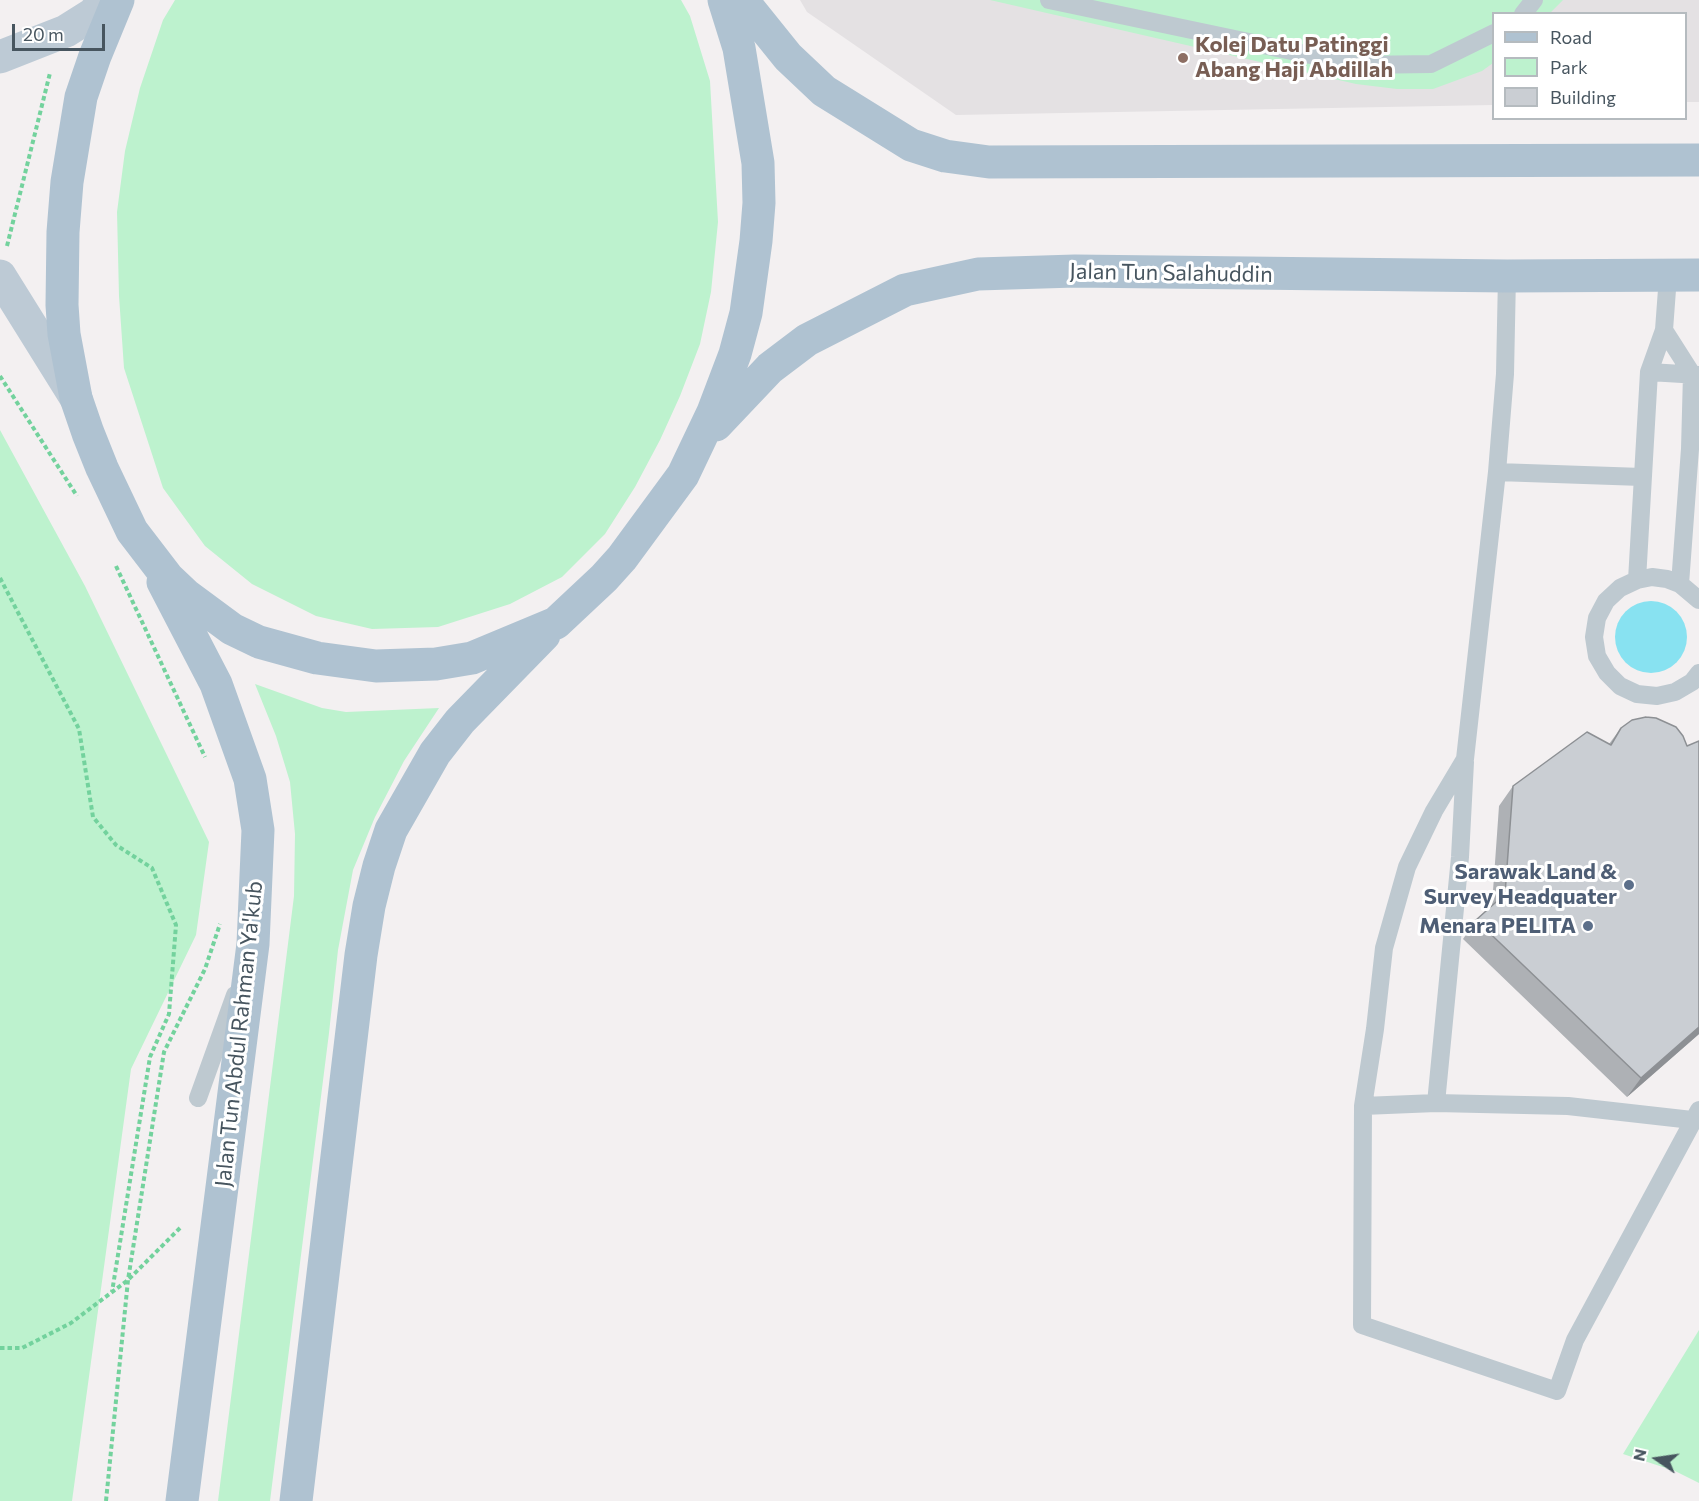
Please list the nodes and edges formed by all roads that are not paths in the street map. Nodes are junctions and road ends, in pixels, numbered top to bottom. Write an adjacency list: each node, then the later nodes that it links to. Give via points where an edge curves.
1 (105, 0): 9 (main road, via 93,14 59,34)
2 (118, 0): 17 (main road, via 81,97 67,182 62,305)
3 (724, 0): 18 (main road, via 747,89 758,163 759,203 746,313 727,379)
4 (742, 0): 10 (main road, via 788,57 824,91 911,145 945,156 989,162)
5 (1049, 0): 8 (lane, via 1358,65 1431,64)
6 (1534, 0): 7 (lane)
7 (1525, 12)
8 (1492, 34)
9 (0, 57)
10 (1699, 160)
11 (3, 263): 17 (main road)
12 (1507, 276): 13 (main road, Jalan Tun Salahuddin); 18 (main road, Jalan Tun Salahuddin, via 1075,271 978,274 905,290 807,340 770,368); 19 (lane)
13 (1684, 276): 14 (lane)
14 (1664, 330): 15 (lane); 16 (lane)
15 (1649, 372): 16 (lane); 21 (lane)
16 (1696, 375): 20 (lane, via 1690,449)
17 (76, 398): 22 (main road, via 102,468 132,531)
18 (699, 443): 26 (main road, via 683,475 622,558)
19 (1497, 472): 21 (lane); 28 (lane)
20 (1693, 476): 24 (lane)
21 (1642, 477): 23 (lane)
22 (147, 552): 26 (main road, via 186,595 232,629 259,642 346,664 436,664 472,658); 29 (main road, Jalan Tun Abdul Rahman Ya'kub, via 216,684 250,779 258,830)
23 (1637, 580): 24 (lane, via 1652,577); 27 (lane, via 1606,601 1597,618 1597,656 1607,673 1620,686 1656,696 1675,692)
24 (1680, 584): 25 (lane)
25 (1699, 600)
26 (556, 623): 35 (main road, via 460,721 435,753 390,830 379,866 361,956)
27 (1699, 673)
28 (1465, 759): 31 (lane, via 1460,857); 32 (lane, via 1407,867 1384,948)
29 (253, 944): 30 (lane); 34 (main road, Jalan Tun Abdul Rahman Ya'kub)
30 (198, 1098)
31 (1436, 1103): 32 (lane); 33 (lane, via 1568,1106)
32 (1363, 1106): 33 (lane, via 1362,1325 1557,1391 1575,1340)
33 (1696, 1115)
34 (182, 1501)
35 (296, 1501)

